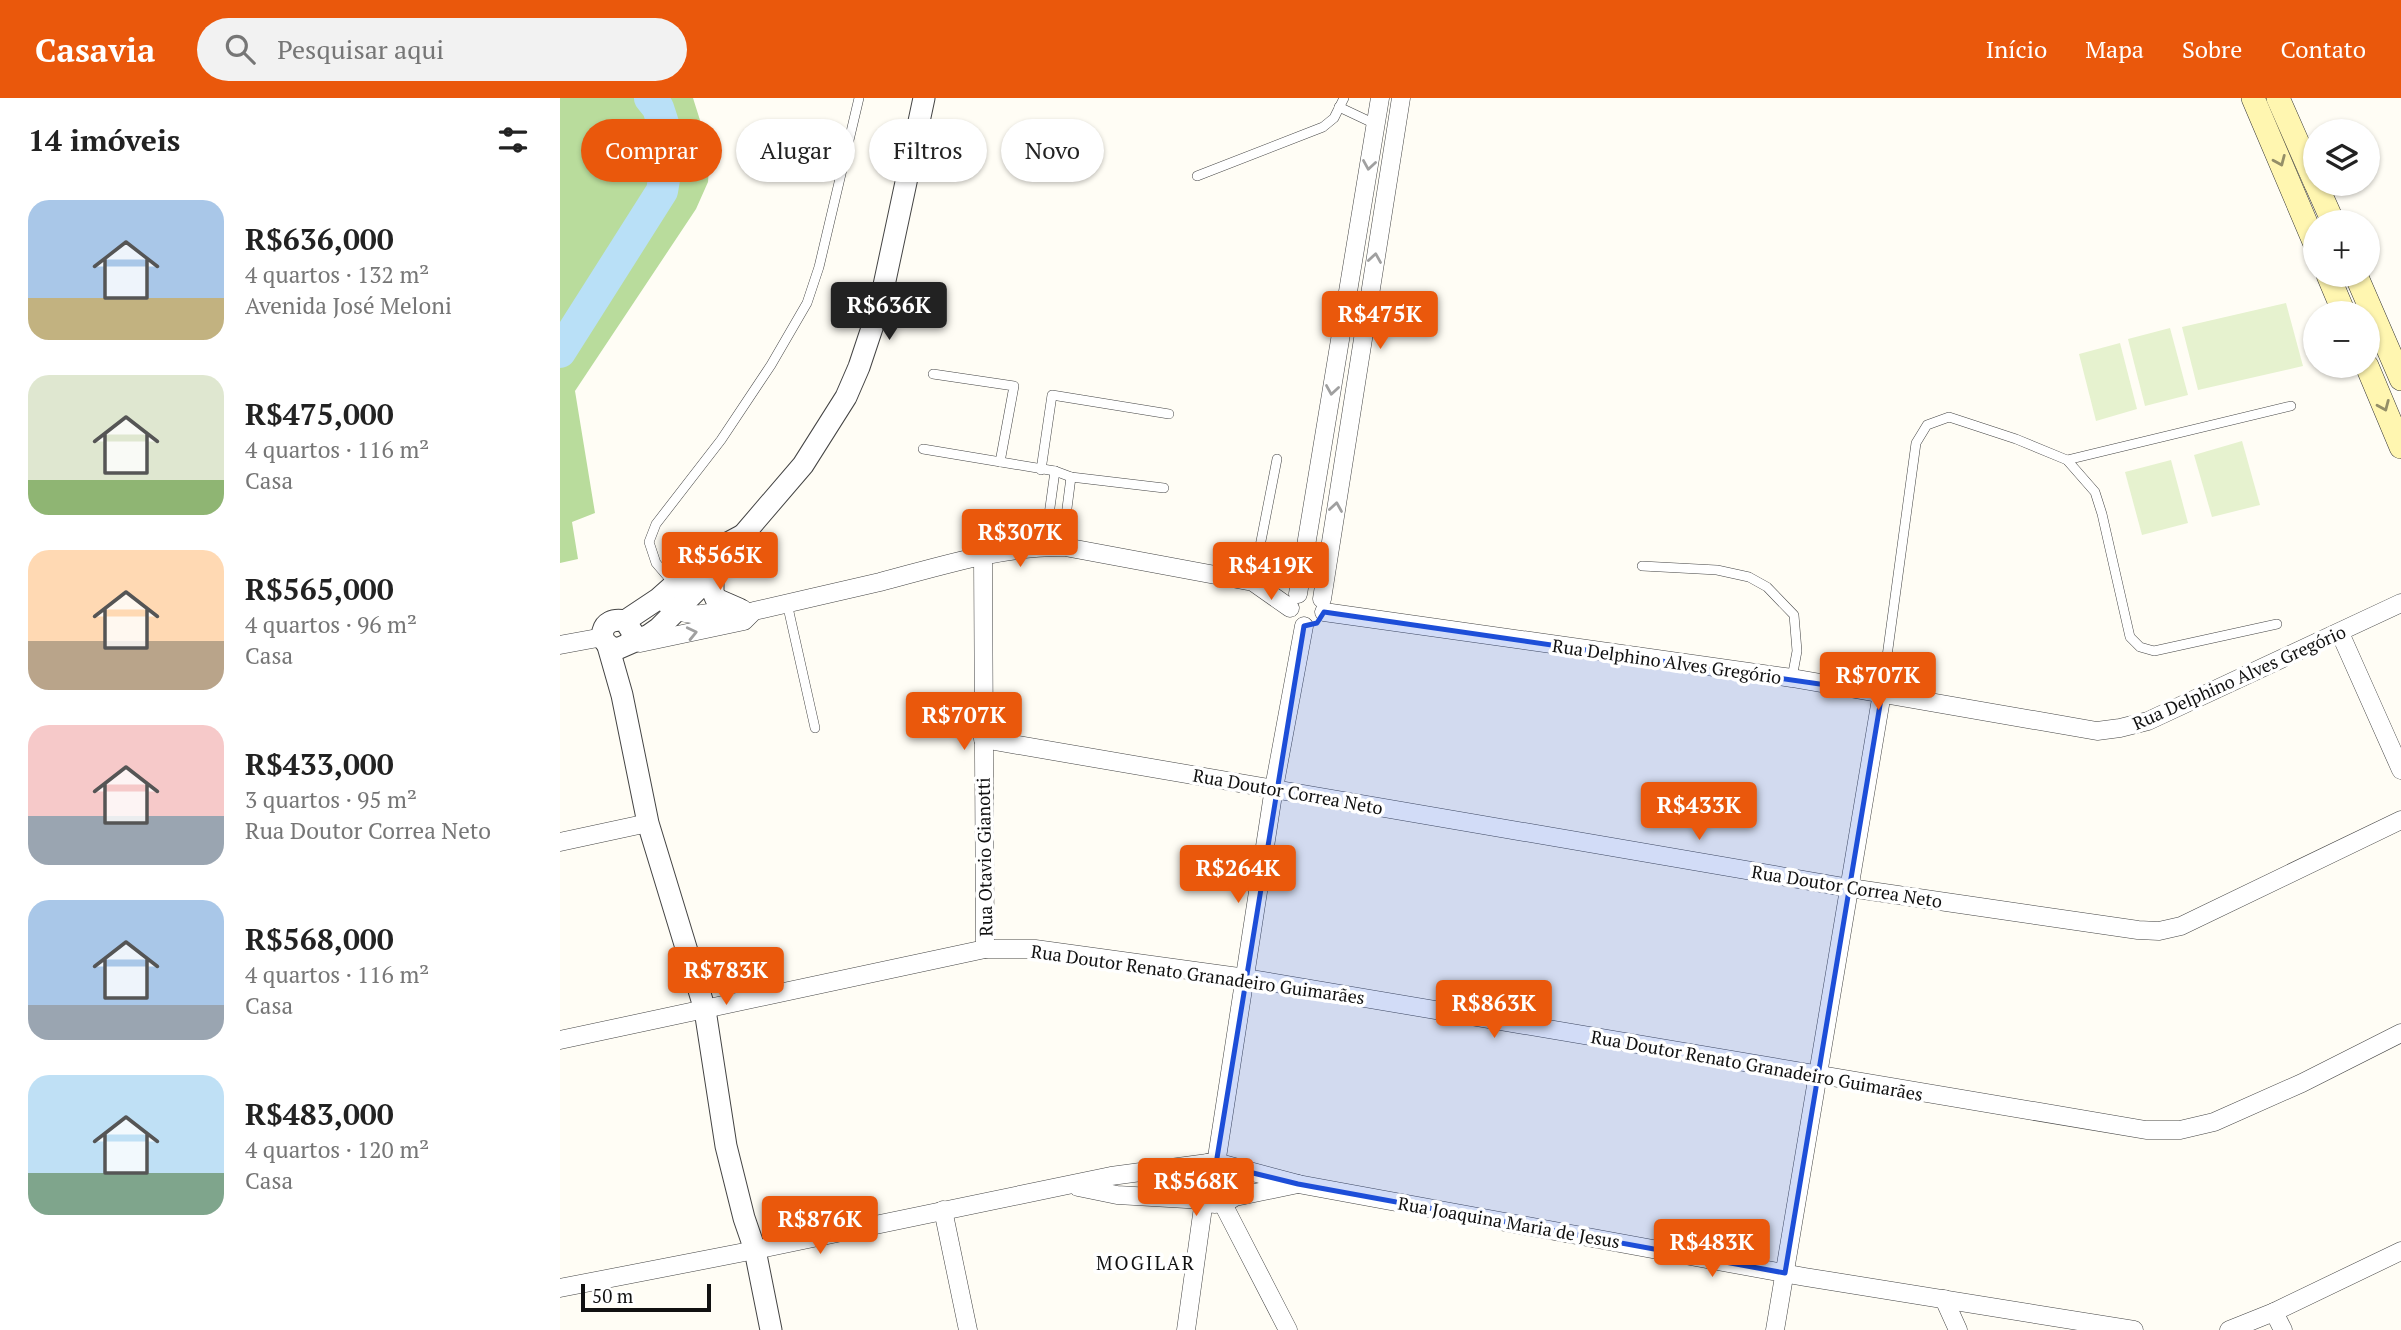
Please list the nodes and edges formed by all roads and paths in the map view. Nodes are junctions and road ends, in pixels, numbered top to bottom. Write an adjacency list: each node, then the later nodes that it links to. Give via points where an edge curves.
1 (859, 98): 34 (lane, via 807,303 779,354 656,524 649,542 656,563)
2 (924, 98): 27 (street, via 880,304 859,368 803,465)
3 (1380, 98): 8 (street)
4 (1401, 98): 39 (street, one-way to 4)
5 (2253, 98): 11 (main road, one-way to 11)
6 (2278, 98): 9 (main road)
7 (1341, 102): 8 (lane); 10 (lane, via 1334,118 1323,127)
8 (1376, 124): 35 (street, one-way to 35)
9 (2303, 154)
10 (1197, 176)
11 (2303, 216)
12 (2361, 287): 15 (main road)
13 (933, 374): 22 (lane, via 1014,386)
14 (2372, 378): 18 (main road, one-way to 18)
15 (2401, 379)
16 (2291, 406): 21 (lane)
17 (1169, 414): 23 (lane, via 1052,395)
18 (2401, 447)
19 (923, 449): 22 (lane)
20 (1277, 459): 33 (lane)
21 (2067, 460): 41 (lane, via 2095,492 2130,637 2140,647 2154,651); 47 (lane, via 1949,417 1927,425 1916,443)
22 (1000, 462): 23 (lane)
23 (1041, 470): 24 (lane)
24 (1055, 471): 25 (lane); 28 (lane)
25 (1071, 477): 26 (lane); 29 (lane)
26 (1164, 488)
27 (743, 535): 32 (street); 34 (street, via 711,552)
28 (1040, 546): 29 (street); 30 (street)
29 (1065, 547): 33 (street)
30 (983, 555): 36 (street); 49 (street, Rua Otavio Gianotti)
31 (1642, 566): 46 (lane, via 1717,570 1749,577 1767,587 1794,615 1797,651)
32 (713, 576): 38 (street); 40 (street, via 716,599)
33 (1253, 582): 35 (street)
34 (675, 586): 38 (street)
35 (1294, 601): 39 (street, via 1311,592); 42 (street, via 1293,619)
36 (786, 603): 40 (street); 48 (lane)
37 (2401, 603): 43 (street, Rua Delphino Alves Gregório)
38 (667, 605): 40 (street, via 695,615); 44 (street, via 654,632); 44 (street, via 625,621 632,634)
39 (1323, 606): 42 (street, via 1317,623); 46 (street, Rua Delphino Alves Gregório)
40 (746, 610): 44 (street, one-way to 40, via 744,621)
41 (2277, 624)
42 (1304, 626): 51 (street)
43 (2340, 633): 47 (street, Rua Delphino Alves Gregório, via 2148,721 2120,728 2097,731); 50 (street)
44 (618, 644): 45 (street); 53 (street, via 622,695)
45 (560, 645)
46 (1792, 678): 47 (street, Rua Delphino Alves Gregório)
47 (1882, 693): 55 (street)
48 (815, 728)
49 (983, 739): 51 (street, Rua Doutor Correa Neto); 56 (street, Rua Otavio Gianotti)
50 (2401, 771)
51 (1274, 788): 55 (street, Rua Doutor Correa Neto); 57 (street)
52 (2401, 820): 55 (street, Rua Doutor Correa Neto, via 2181,926 2159,931)
53 (648, 823): 54 (street); 58 (street)
54 (560, 842)
55 (1850, 888): 61 (street)
56 (985, 949): 57 (street, Rua Doutor Renato Granadeiro Guimarães, via 1035,949); 58 (street, Rua Doutor Renato Granadeiro Guimarães)
57 (1246, 978): 61 (street, Rua Doutor Renato Granadeiro Guimarães); 62 (street)
58 (705, 1010): 60 (street, Rua Doutor Renato Granadeiro Guimarães); 68 (street, via 726,1146)
59 (2401, 1033): 61 (street, Rua Doutor Renato Granadeiro Guimarães, via 2214,1122 2180,1130 2146,1130)
60 (560, 1040)
61 (1818, 1076): 70 (street)
62 (1218, 1165): 63 (street, Rua Joaquina Maria de Jesus); 64 (street, via 1111,1176); 65 (street, via 1197,1181); 66 (street, via 1237,1177 1239,1184)
63 (1298, 1184): 66 (street); 70 (street, Rua Joaquina Maria de Jesus)
64 (1072, 1186): 65 (street, via 1117,1195); 67 (street)
65 (1204, 1200): 66 (street, via 1210,1204); 76 (street)
66 (1229, 1201): 77 (street)
67 (943, 1210): 68 (street); 75 (street)
68 (755, 1250): 71 (street); 74 (street)
69 (2401, 1251): 73 (street)
70 (1785, 1273): 72 (street, Rua Joaquina Maria de Jesus); 78 (street)
71 (560, 1288)
72 (1944, 1298): 79 (street); 80 (street, Rua Joaquina Maria de Jesus)
73 (2274, 1312): 81 (street); 82 (street)
74 (771, 1330)
75 (968, 1330)
76 (1186, 1330)
77 (1288, 1330)
78 (1775, 1330)
79 (1958, 1330)
80 (2134, 1330)
81 (2229, 1330)
82 (2283, 1330)

